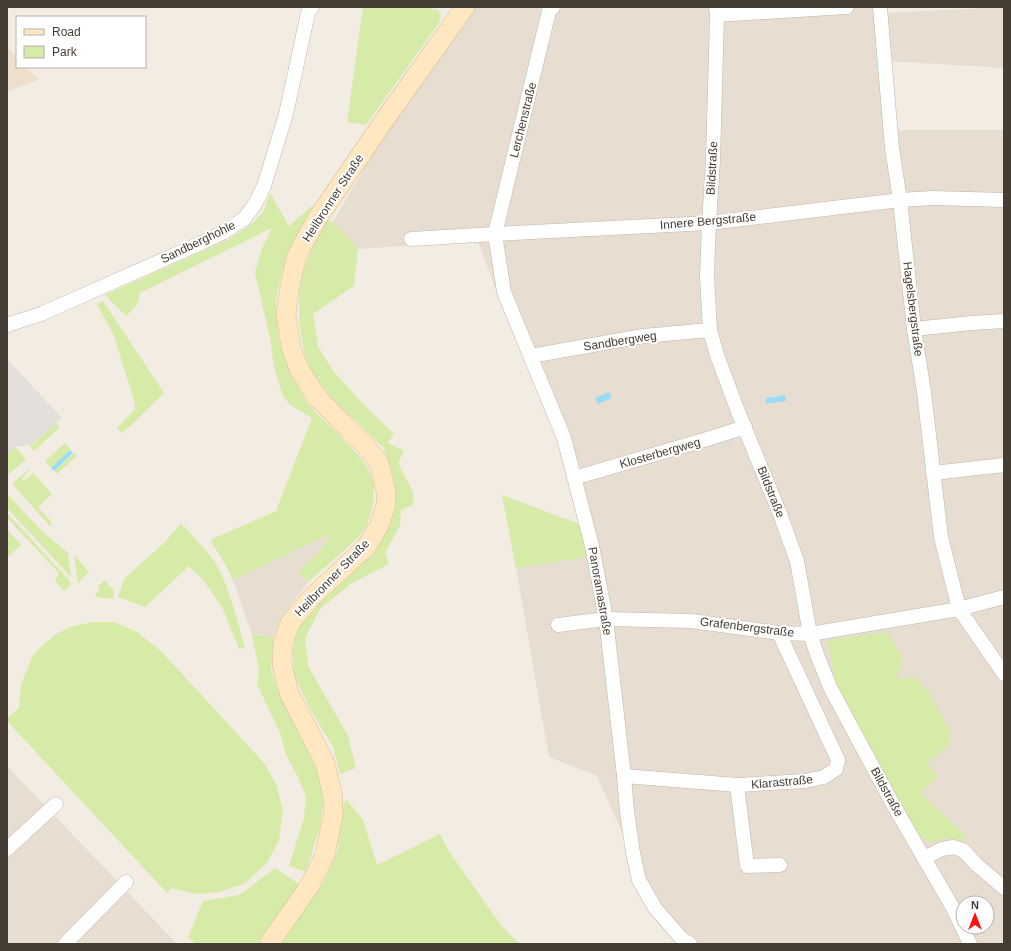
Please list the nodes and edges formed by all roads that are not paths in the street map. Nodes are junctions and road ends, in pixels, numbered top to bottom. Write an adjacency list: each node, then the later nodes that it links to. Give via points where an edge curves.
1 (312, 7): 13 (street, Sandberghohle, via 308,13 286,114 264,186 244,219 194,246 41,314)
2 (553, 7): 10 (street, Lerchenstraße, via 549,11)
3 (846, 7): 6 (street)
4 (880, 7): 7 (street, Hagelsbergstraße, via 892,148)
5 (460, 8): 37 (main road, Heilbronner Straße, via 317,219 297,255 290,285 286,314 299,369 317,397 363,443 378,463 386,492 386,505 380,526 366,547 308,602 290,623 283,644 282,665 288,693 325,763 333,796 333,815 324,855 310,885)
6 (717, 11): 9 (street, Bildstraße)
7 (900, 200): 8 (street, Innere Bergstraße); 9 (street, Innere Bergstraße); 14 (street, Hagelsbergstraße)
8 (1004, 200)
9 (709, 223): 10 (street, Innere Bergstraße); 15 (street, Bildstraße, via 707,276)
10 (495, 234): 11 (street, Innere Bergstraße); 16 (street, Panoramastraße, via 504,292)
11 (411, 239)
12 (1004, 321): 14 (street)
13 (9, 324)
14 (914, 329): 19 (street, Hagelsbergstraße)
15 (710, 330): 16 (street, Sandbergweg, via 643,336); 17 (street, Bildstraße)
16 (531, 356): 20 (street, Panoramastraße, via 564,438)
17 (745, 427): 20 (street, Klosterbergweg); 26 (street, Bildstraße, via 797,561)
18 (1004, 465): 19 (street)
19 (934, 473): 22 (street, Hagelsbergstraße, via 941,537)
20 (574, 478): 23 (street, Panoramastraße, via 592,546)
21 (1004, 597): 22 (street, Grafenbergstraße)
22 (959, 609): 26 (street, Grafenbergstraße); 27 (street)
23 (606, 619): 24 (street, Grafenbergstraße); 25 (street, Grafenbergstraße, via 691,621); 28 (street, Panoramastraße)
24 (558, 625)
25 (779, 633): 26 (street, Grafenbergstraße); 29 (street, Klarastraße, via 838,760 836,769 824,777 805,781)
26 (810, 634): 32 (street, Bildstraße, via 830,687)
27 (1004, 674)
28 (624, 776): 29 (street, Klarastraße); 38 (street, Panoramastraße, via 627,811 639,880 655,908 682,939)
29 (737, 785): 33 (street, via 747,866)
30 (56, 804): 31 (street)
31 (7, 849)
32 (924, 858): 35 (street, via 942,849 953,847 963,850); 39 (street, Bildstraße)
33 (780, 865)
34 (126, 882): 36 (street)
35 (1004, 888)
36 (65, 944)
37 (269, 944)
38 (690, 944)
39 (970, 944)

